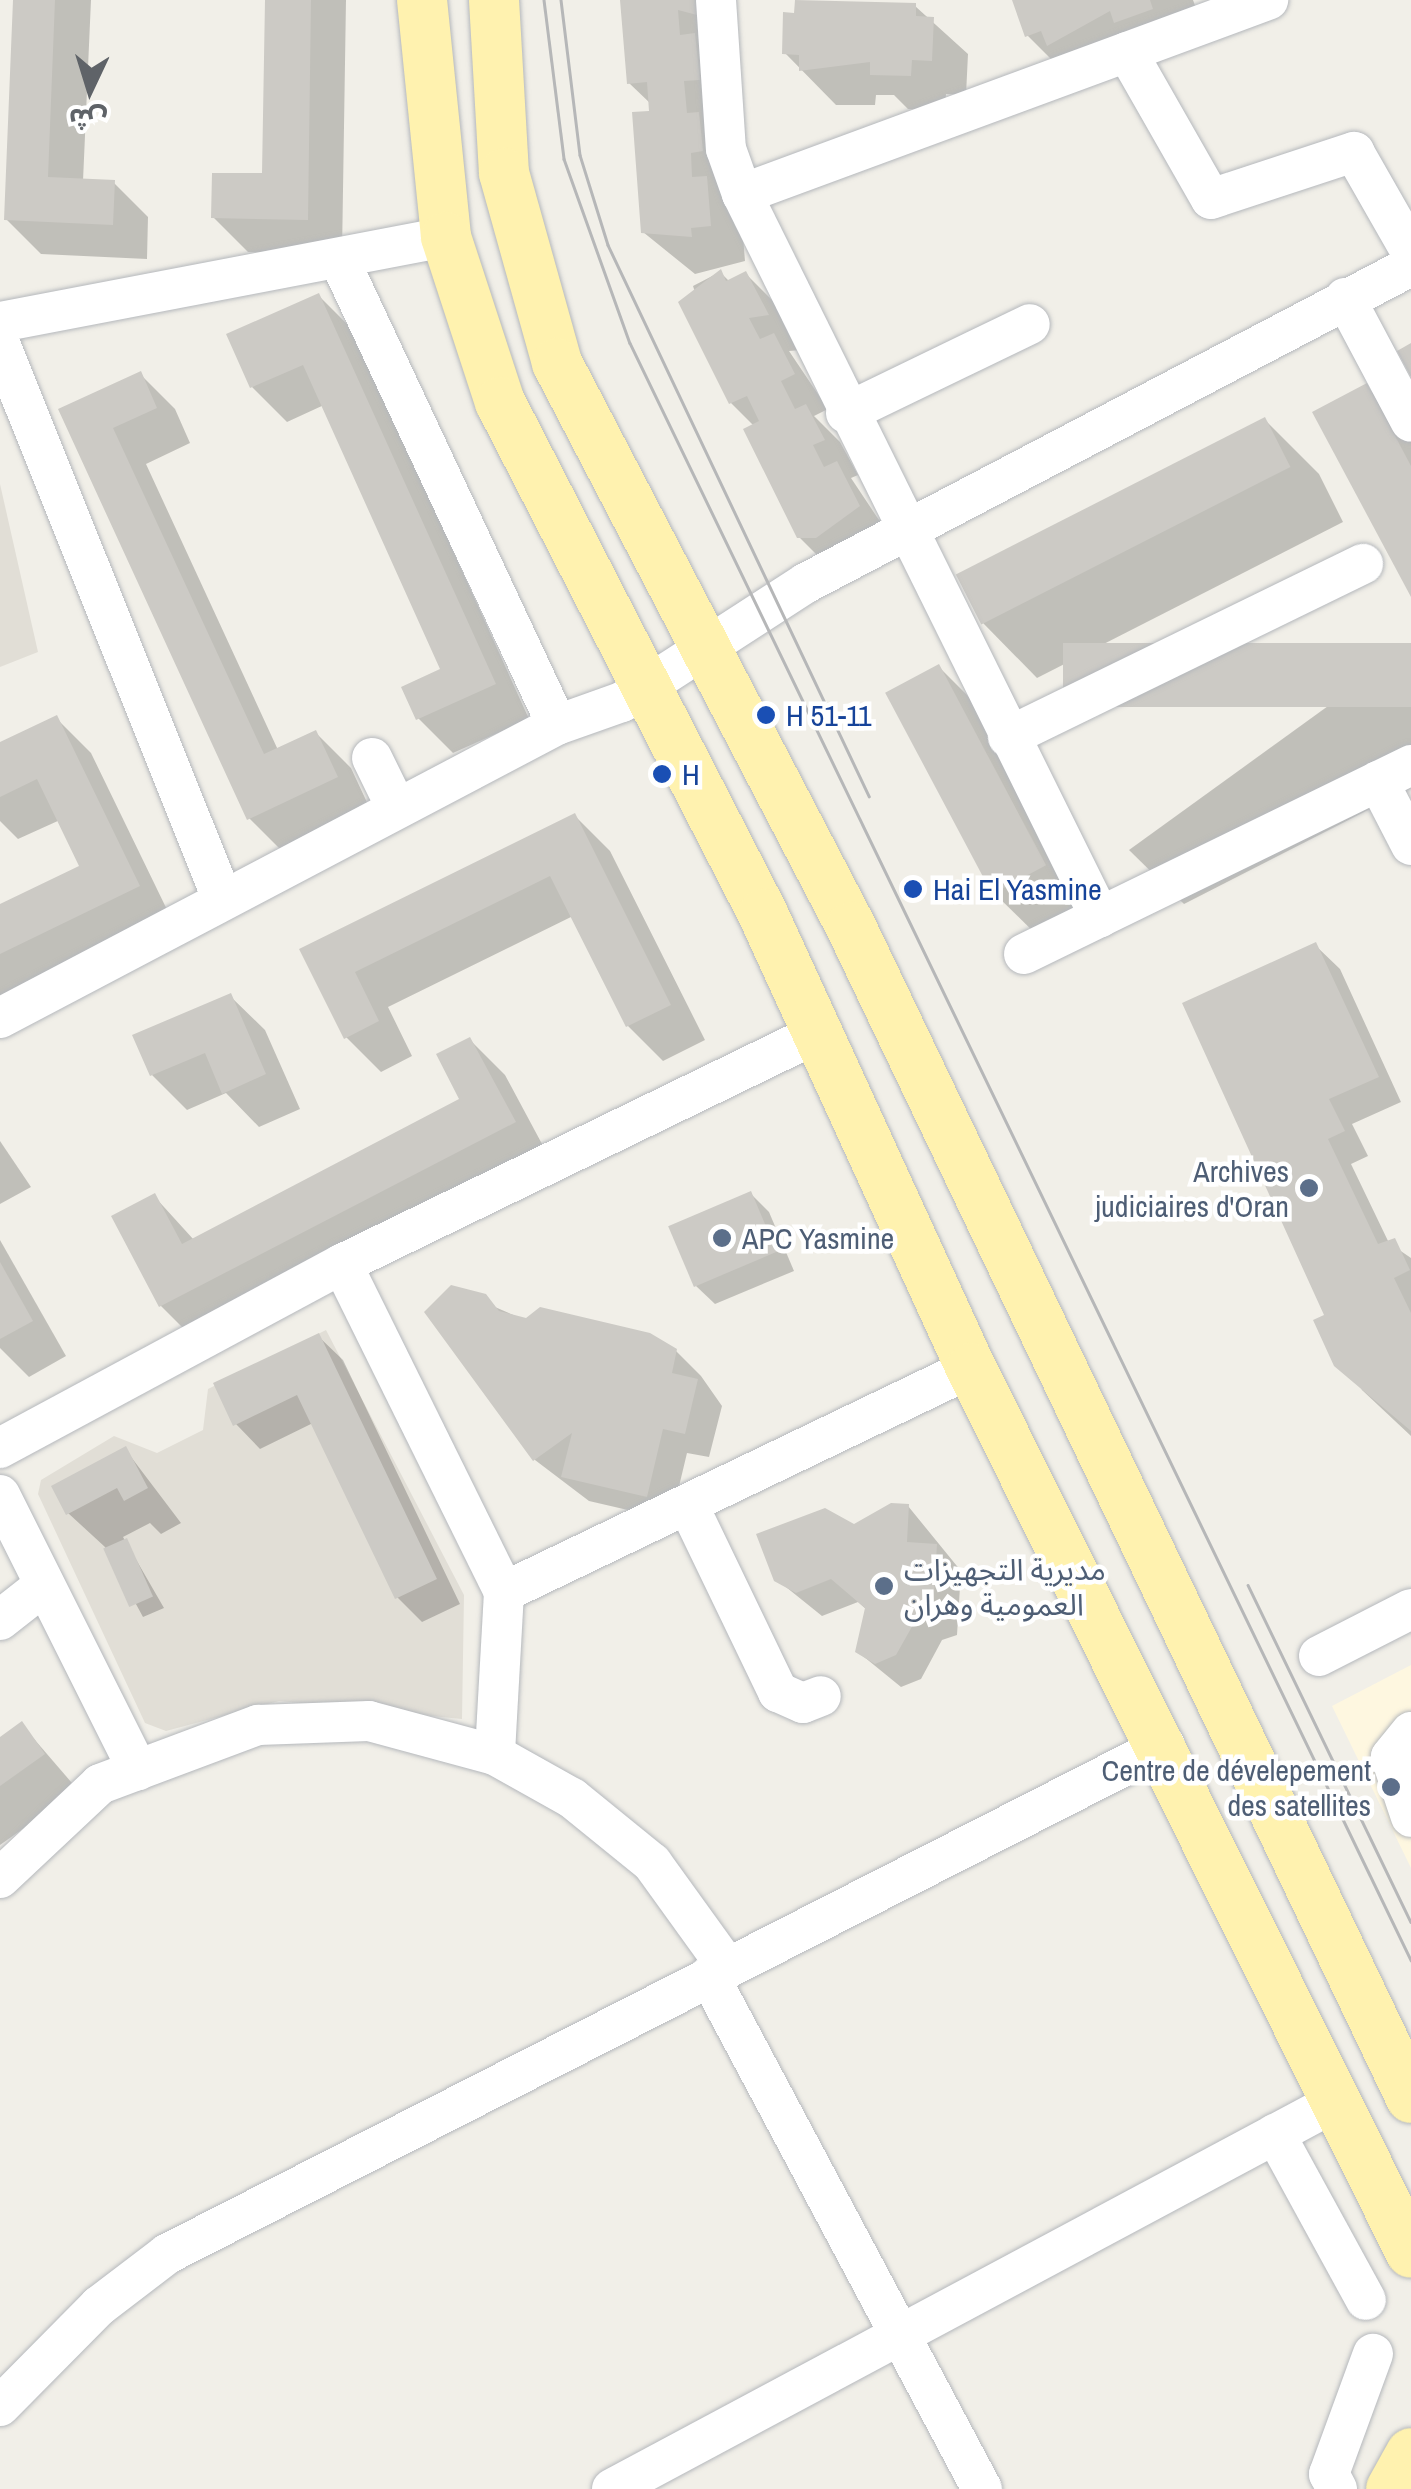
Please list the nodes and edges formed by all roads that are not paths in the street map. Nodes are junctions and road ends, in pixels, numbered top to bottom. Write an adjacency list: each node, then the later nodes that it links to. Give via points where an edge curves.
1 (422, 0): 8 (main road)
2 (494, 0): 20 (main road, via 504,174 533,297 556,363)
3 (716, 0): 7 (street, via 726,149)
4 (1268, 0): 5 (street)
5 (1202, 11): 6 (street)
6 (1127, 52): 7 (street); 9 (street, via 1211,199 1354,152)
7 (742, 194): 16 (street)
8 (446, 236): 10 (street); 21 (main road, via 500,402)
9 (1411, 252)
10 (339, 259): 13 (street); 22 (street)
11 (1411, 266): 12 (street)
12 (1345, 298): 17 (street); 18 (street)
13 (0, 322)
14 (1030, 324): 16 (street)
15 (0, 344): 28 (street)
16 (846, 413): 18 (street)
17 (1411, 422)
18 (907, 531): 20 (street, via 777,600); 23 (street)
19 (1363, 564): 23 (street)
20 (710, 651): 21 (street); 51 (main road)
21 (643, 690): 22 (street); 32 (main road)
22 (557, 724): 26 (street)
23 (1008, 737): 29 (street)
24 (372, 758): 26 (street)
25 (1395, 773): 27 (street); 29 (street)
26 (396, 807): 28 (street)
27 (1411, 845)
28 (222, 898): 31 (street)
29 (1100, 917): 30 (street)
30 (1024, 954)
31 (0, 1018)
32 (818, 1032): 33 (street); 34 (main road)
33 (342, 1264): 35 (street); 39 (street)
34 (970, 1368): 37 (street); 45 (main road)
35 (0, 1448)
36 (0, 1495): 38 (street)
37 (688, 1505): 39 (street); 43 (street, via 778,1692 803,1703)
38 (42, 1587): 41 (street); 47 (street)
39 (504, 1592): 46 (street)
40 (1411, 1608): 42 (street)
41 (0, 1620)
42 (1318, 1656)
43 (821, 1696)
44 (1411, 1732): 48 (street, via 1391,1757)
45 (1164, 1745): 50 (street); 52 (main road)
46 (495, 1755): 47 (street, via 369,1721 258,1725); 50 (street, via 572,1798 652,1863)
47 (138, 1770): 49 (street, via 100,1784)
48 (1411, 1816)
49 (0, 1878)
50 (718, 1971): 56 (street); 58 (street, via 167,2254 99,2306)
51 (1411, 2098)
52 (1339, 2100): 53 (street); 54 (main road)
53 (1275, 2134): 55 (street); 56 (street)
54 (1411, 2253)
55 (1366, 2300)
56 (898, 2330): 60 (street); 61 (street)
57 (1374, 2354): 62 (street, via 1330,2474)
58 (0, 2406)
59 (1411, 2453): 63 (main road)
60 (612, 2489)
61 (982, 2489)
62 (1337, 2489)
63 (1390, 2489)

